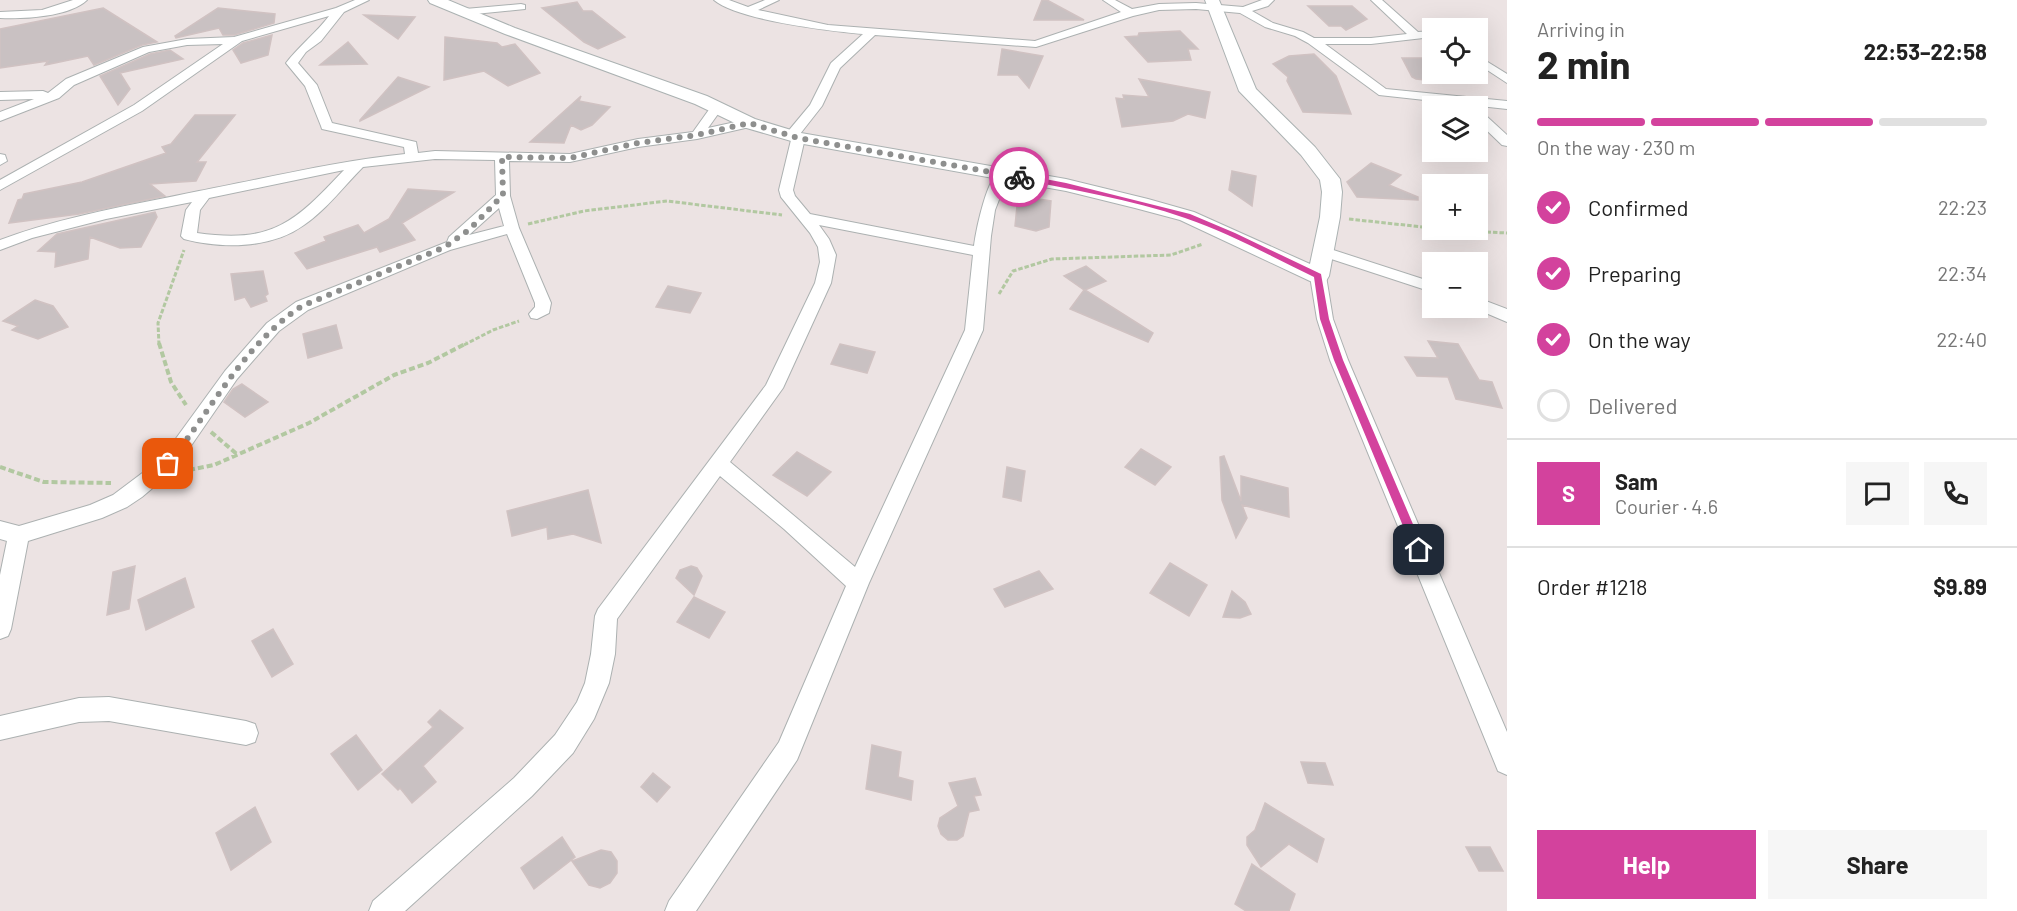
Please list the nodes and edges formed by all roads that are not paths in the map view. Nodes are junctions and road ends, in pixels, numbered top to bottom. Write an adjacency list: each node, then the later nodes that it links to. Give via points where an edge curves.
1 (82, 0): 16 (street, via 27,15)
2 (364, 0): 11 (street)
3 (435, 0): 14 (street)
4 (719, 0): 13 (street)
5 (774, 0): 13 (street)
6 (1108, 0): 15 (street)
7 (1269, 0): 12 (street)
8 (1376, 0): 19 (street)
9 (524, 3): 14 (street); 17 (street)
10 (1213, 4): 12 (street); 15 (street); 49 (street, via 1248,91 1308,150 1330,179 1330,217)
11 (340, 10): 21 (street); 37 (street, via 292,63 311,85 327,126 408,144)
12 (1244, 10): 22 (street, via 1269,25)
13 (746, 11): 18 (street, via 828,28)
14 (465, 12): 17 (street)
15 (1130, 13): 18 (street, via 1036,44)
16 (0, 15)
17 (510, 31): 30 (street)
18 (872, 32): 35 (street, via 835,66 816,106 792,135)
19 (1414, 34): 20 (street); 22 (street, via 1371,40)
20 (1422, 34)
21 (238, 39): 25 (street, via 147,49 70,82); 41 (street, via 131,112)
22 (1312, 41): 27 (street, via 1383,92)
23 (1488, 66): 24 (street)
24 (1507, 79)
25 (55, 95): 26 (street); 31 (street)
26 (0, 96)
27 (1422, 98)
28 (1488, 105): 29 (street)
29 (1507, 105)
30 (717, 107): 32 (street); 34 (street)
31 (0, 117)
32 (749, 123): 34 (street); 35 (street)
33 (1488, 125): 36 (street)
34 (697, 135): 38 (street, via 570,158)
35 (798, 138): 40 (street); 44 (street, via 786,190)
36 (1507, 142)
37 (412, 156): 38 (street); 39 (street)
38 (502, 157): 43 (street)
39 (358, 163): 42 (street); 42 (street, via 299,222 251,239 227,241 189,236 193,210)
40 (1002, 174): 48 (street, via 988,210); 50 (street, via 1066,185 1187,216)
41 (0, 186)
42 (204, 195): 46 (street, via 105,215)
43 (503, 195): 45 (street); 47 (street, via 470,229)
44 (803, 217): 48 (street); 55 (street, via 828,254 824,283 774,388)
45 (512, 228): 47 (street); 53 (street, via 543,303)
46 (0, 245)
47 (445, 247): 56 (street, via 286,316 231,375 168,464 120,501 95,512)
48 (981, 252): 57 (street, via 974,330)
49 (1324, 252): 50 (street); 51 (street)
50 (1318, 276): 61 (street, via 1325,319 1339,360)
51 (1422, 284)
52 (1488, 307): 54 (street)
53 (537, 314)
54 (1507, 315)
55 (719, 464): 57 (street); 62 (street, via 606,616 603,661 594,693 568,740 548,764)
56 (9, 532): 58 (street)
57 (858, 583): 63 (street, via 788,751)
58 (0, 629)
59 (0, 728): 60 (street, via 68,712 109,709)
60 (246, 733)
61 (1507, 762)
62 (384, 911)
63 (679, 911)

